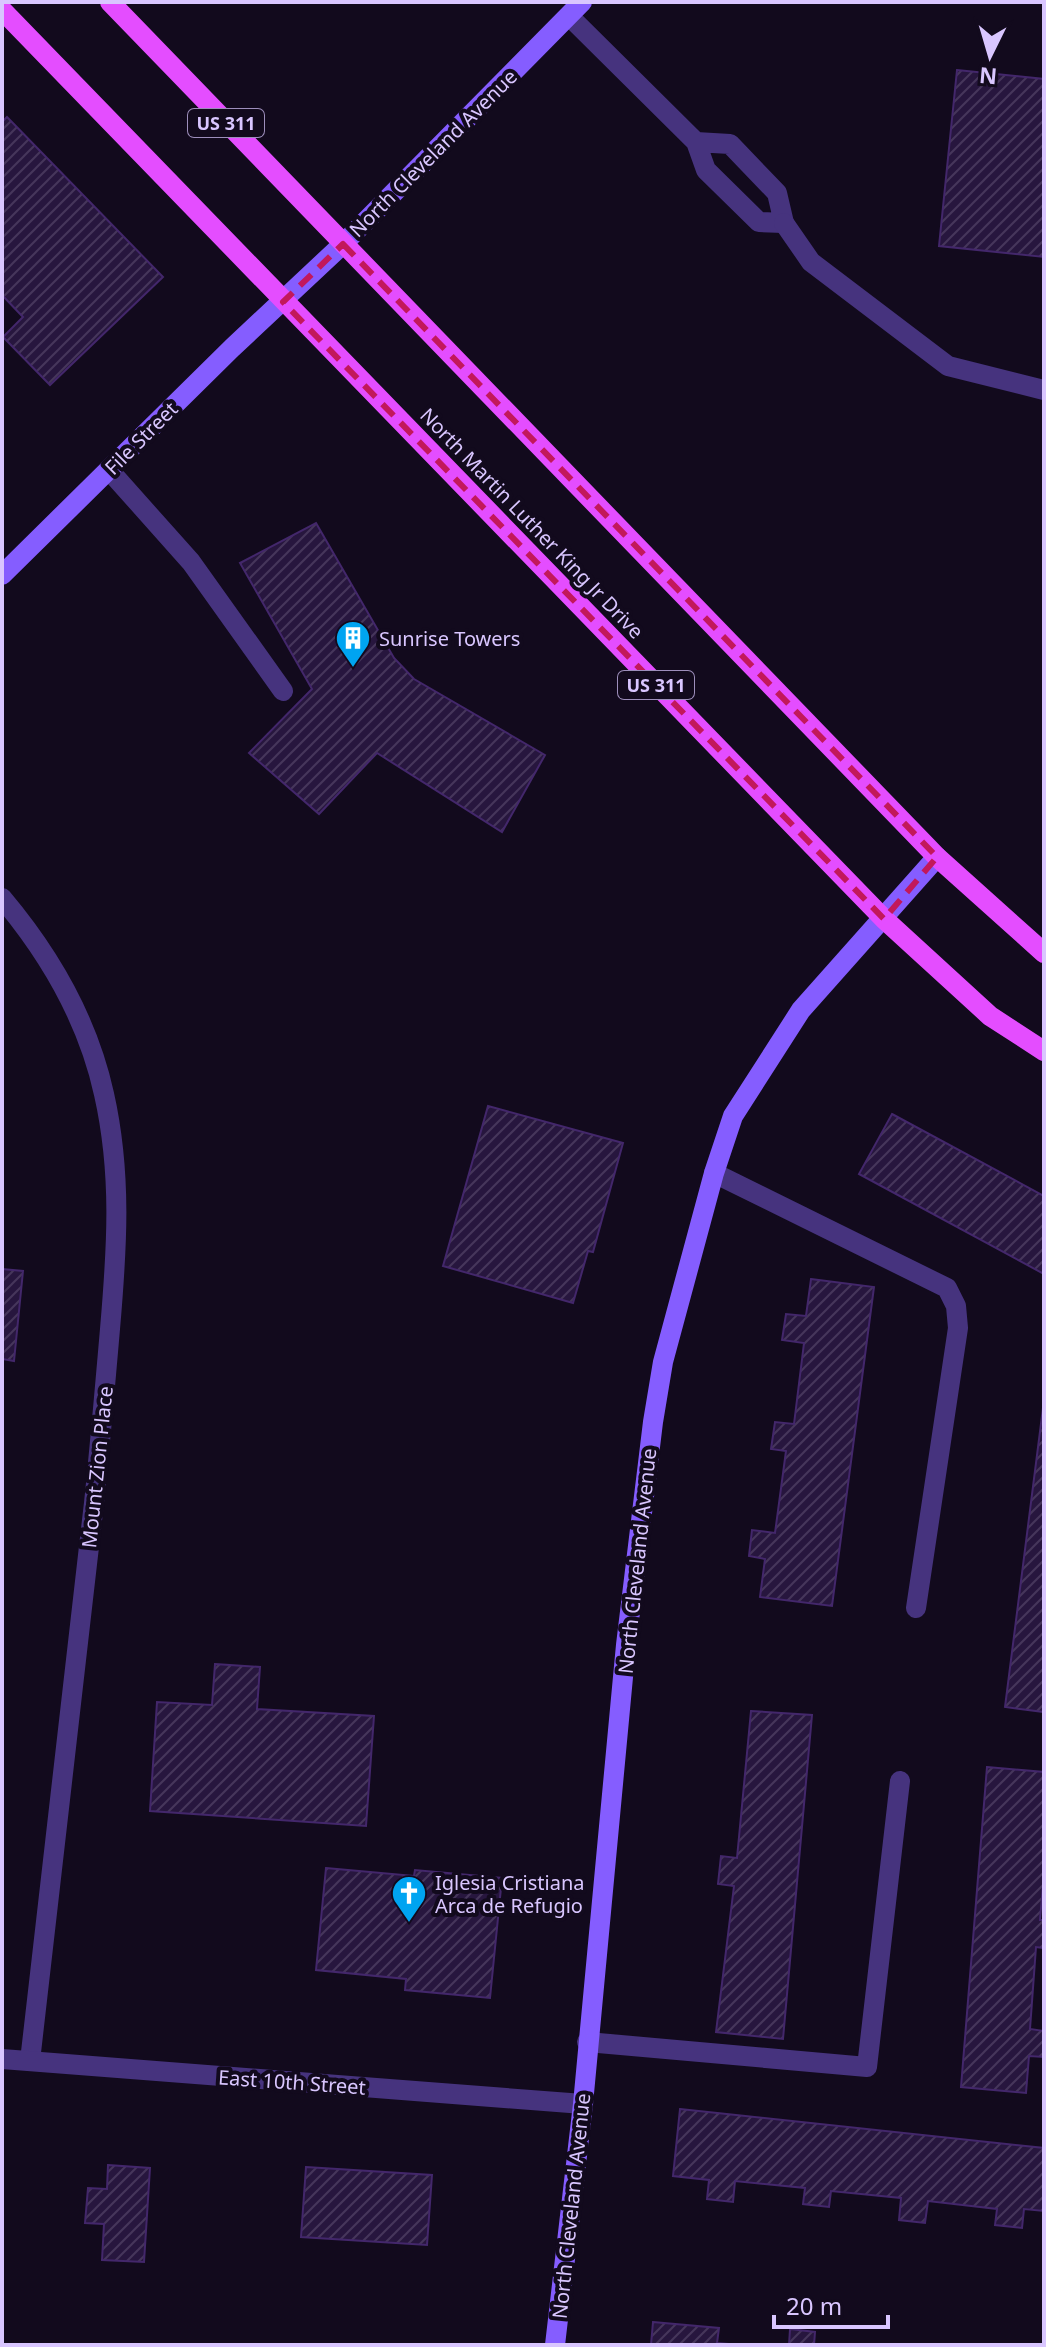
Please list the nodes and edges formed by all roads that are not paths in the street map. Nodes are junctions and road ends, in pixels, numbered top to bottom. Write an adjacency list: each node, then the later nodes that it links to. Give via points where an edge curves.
1 (110, 2): 6 (main road, US 311)
2 (575, 9): 4 (street); 6 (street, North Cleveland Avenue)
3 (2, 10): 7 (main road, North Martin Luther King Jr Drive / US 311)
4 (696, 142): 5 (street, via 706,170 759,222); 5 (street, via 730,144 777,193)
5 (784, 223): 8 (street, via 811,262 948,366)
6 (343, 244): 7 (street, North Cleveland Avenue); 12 (main road, US 311)
7 (283, 302): 9 (street, File Street); 14 (main road, North Martin Luther King Jr Drive / US 311)
8 (1044, 390)
9 (109, 470): 10 (street, File Street); 11 (street, via 191,562)
10 (2, 575)
11 (283, 691)
12 (937, 857): 14 (street, North Cleveland Avenue); 15 (main road, US 311)
13 (2, 898): 22 (street, Mount Zion Place, via 60,978 83,1026 104,1093 116,1161 118,1231 101,1439)
14 (884, 919): 16 (main road, North Martin Luther King Jr Drive / US 311, via 990,1016); 17 (street, North Cleveland Avenue, via 801,1010 733,1116)
15 (1044, 953)
16 (1044, 1051)
17 (714, 1173): 18 (street, via 947,1288 956,1306 958,1328); 20 (street, North Cleveland Avenue, via 663,1362 653,1422)
18 (916, 1608)
19 (900, 1781): 20 (street, via 867,2067)
20 (587, 2042): 23 (street, North Cleveland Avenue)
21 (2, 2059): 22 (street, East 10th Street)
22 (30, 2061): 23 (street, East 10th Street)
23 (583, 2104): 24 (street, North Cleveland Avenue)
24 (555, 2345)

